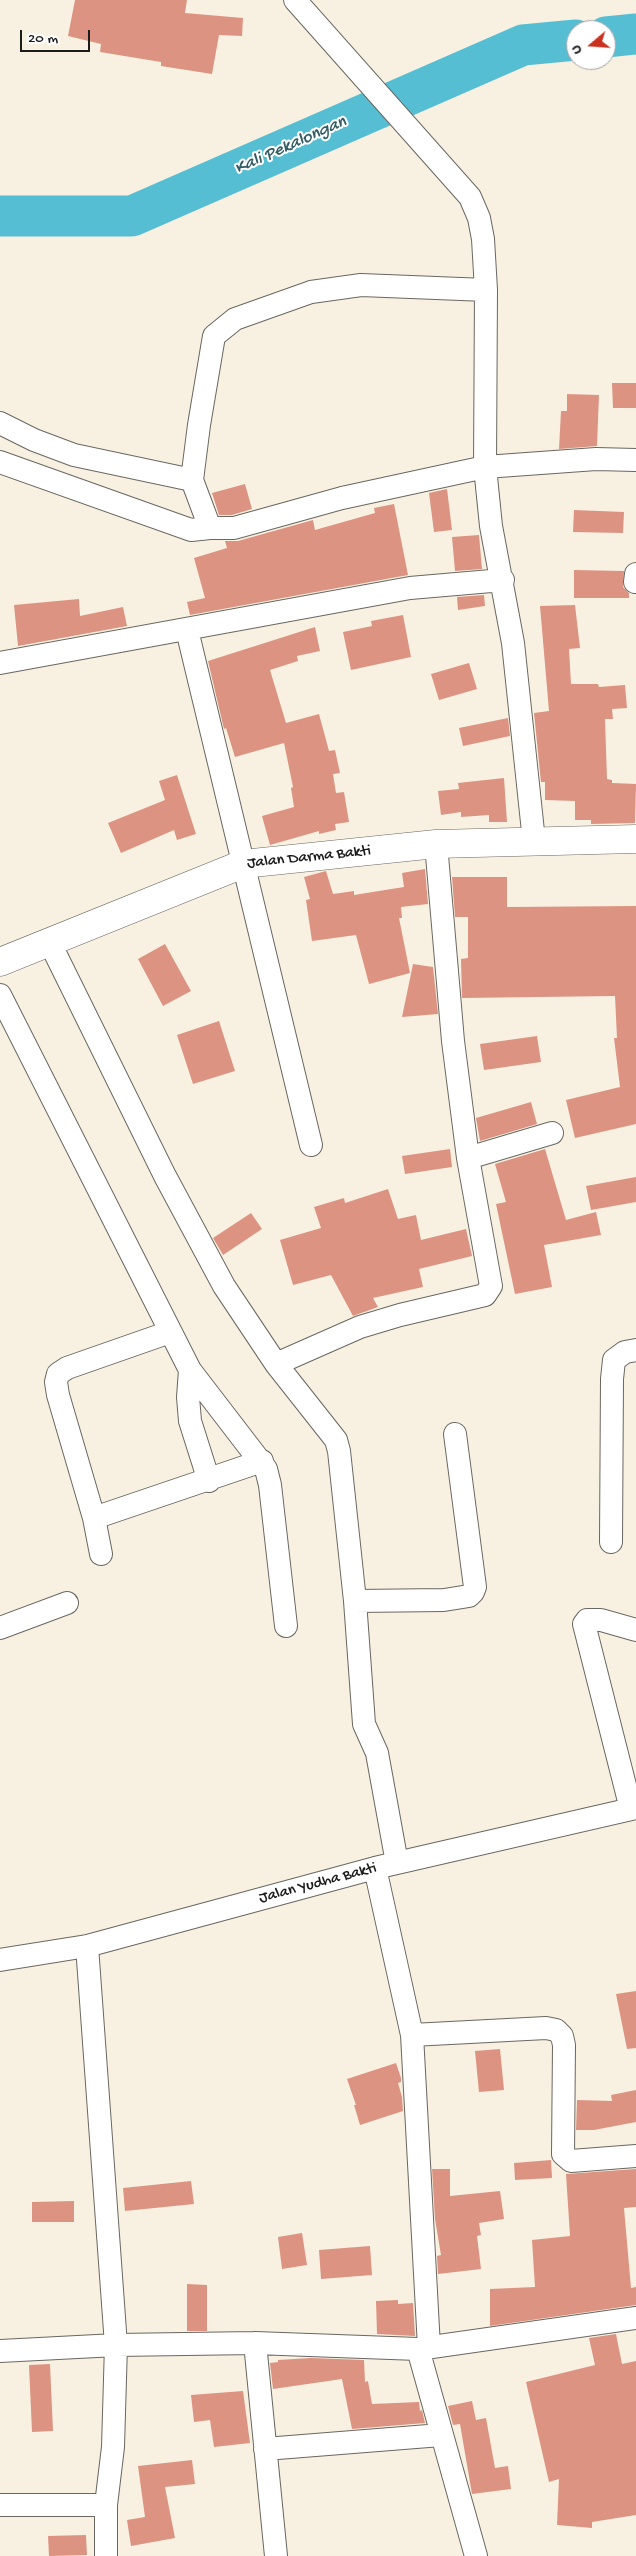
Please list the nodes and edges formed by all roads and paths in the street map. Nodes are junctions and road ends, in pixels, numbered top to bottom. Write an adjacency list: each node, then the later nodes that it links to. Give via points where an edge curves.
1 (297, 2): 2 (street, via 470,197 483,239)
2 (486, 290): 6 (street); 7 (street, via 361,285 311,292 235,320 214,336)
3 (0, 422): 7 (street, via 34,440 74,455)
4 (636, 460): 6 (street, via 596,459)
5 (0, 462): 8 (street, via 191,530)
6 (485, 467): 8 (street, via 342,498 234,528); 9 (street, via 491,526)
7 (192, 480): 8 (street)
8 (210, 528)
9 (503, 580): 10 (street, via 410,588); 13 (street)
10 (187, 630): 11 (street); 15 (street)
11 (0, 663)
12 (636, 839): 13 (street, Jalan Darma Bakti)
13 (534, 841): 14 (street, Jalan Darma Bakti)
14 (436, 844): 15 (street, Jalan Darma Bakti); 21 (street, via 453,1042)
15 (243, 864): 16 (street, Jalan Darma Bakti); 20 (street)
16 (50, 941): 17 (street, Jalan Darma Bakti); 24 (street, via 161,1168 224,1286)
17 (0, 962)
18 (0, 996): 22 (street)
19 (552, 1133): 21 (street)
20 (311, 1145)
21 (468, 1158): 24 (street, via 490,1280 488,1292 360,1327)
22 (170, 1332): 25 (street); 29 (street, via 58,1374 58,1395)
23 (636, 1350): 30 (street, via 625,1352 614,1360)
24 (276, 1364): 32 (street, via 336,1440 340,1451)
25 (190, 1370): 27 (street); 28 (street, via 190,1421)
26 (455, 1434): 32 (street, via 474,1592 469,1596 444,1600)
27 (262, 1461): 28 (street); 34 (street, via 270,1485)
28 (209, 1480): 29 (street)
29 (94, 1518): 31 (street)
30 (611, 1542)
31 (101, 1554)
32 (355, 1601): 38 (street, via 364,1724 376,1753)
33 (67, 1603): 35 (street)
34 (286, 1626)
35 (0, 1628)
36 (636, 1630): 37 (street, via 601,1620 587,1620 584,1624)
37 (634, 1808): 38 (street, Jalan Yudha Bakti)
38 (397, 1863): 39 (street, Jalan Yudha Bakti)
39 (375, 1868): 40 (street, Jalan Yudha Bakti); 42 (street)
40 (87, 1946): 41 (street, Jalan Yudha Bakti); 46 (street)
41 (0, 1960)
42 (412, 2035): 43 (street, via 556,2030 564,2045 563,2154 571,2161); 47 (street)
43 (636, 2156)
44 (636, 2318): 47 (street)
45 (255, 2343): 46 (street); 47 (street); 50 (street)
46 (116, 2345): 48 (street); 52 (street, via 113,2447)
47 (423, 2348): 49 (street)
48 (0, 2351)
49 (442, 2435): 50 (street); 55 (street)
50 (265, 2449): 54 (street)
51 (0, 2505): 52 (street)
52 (106, 2505): 53 (street)
53 (106, 2556)
54 (276, 2556)
55 (476, 2556)

